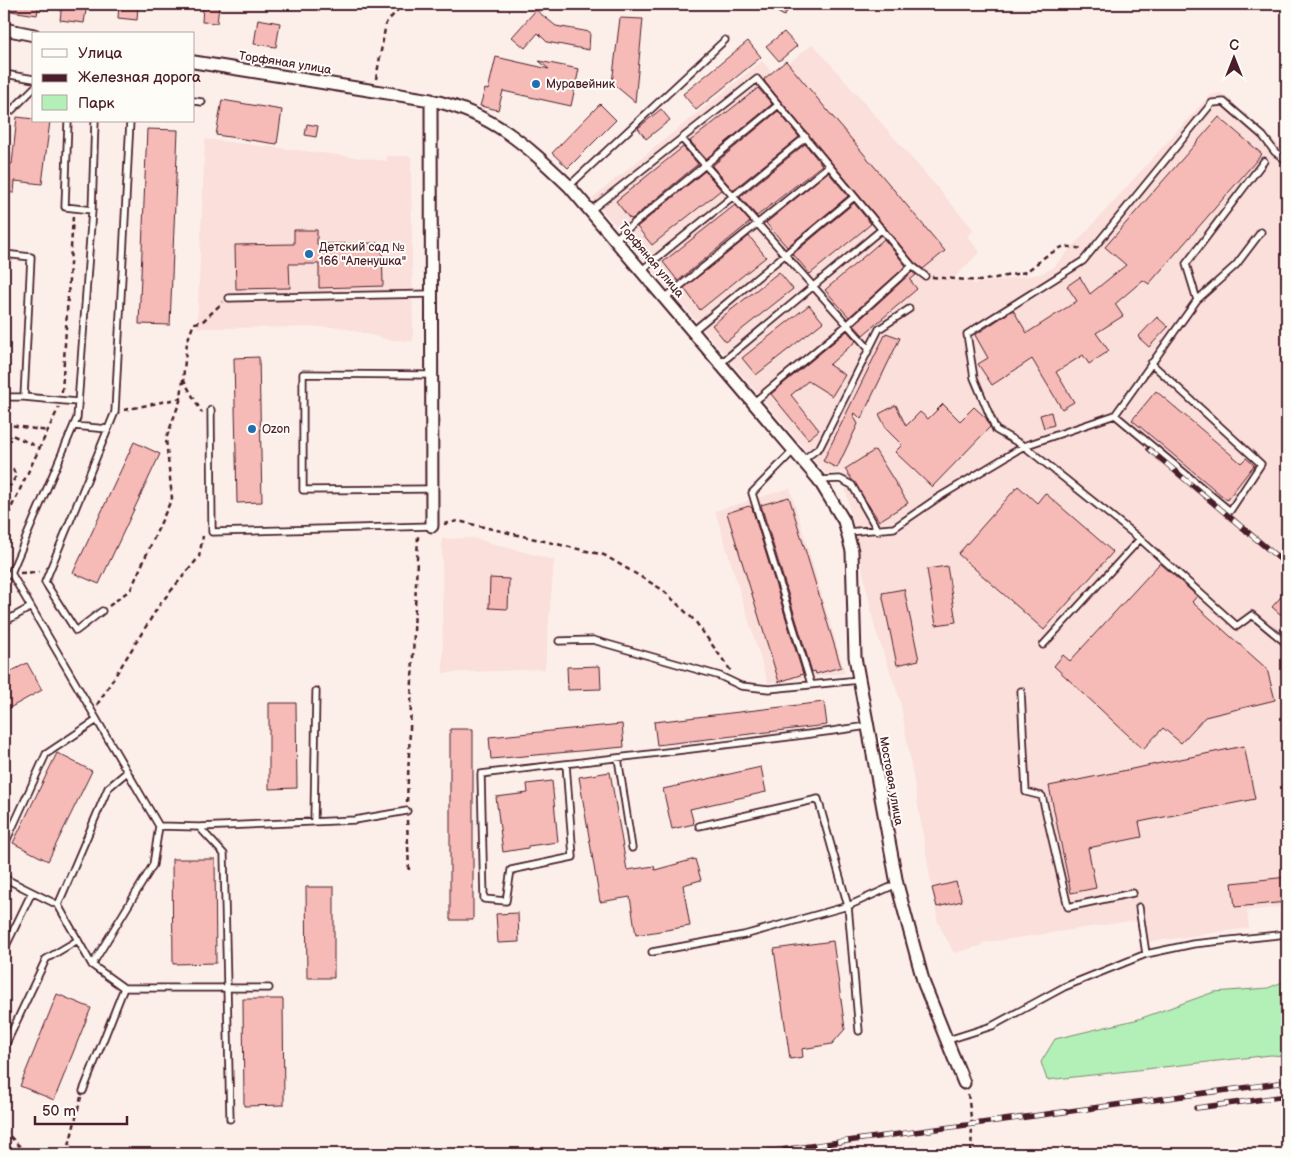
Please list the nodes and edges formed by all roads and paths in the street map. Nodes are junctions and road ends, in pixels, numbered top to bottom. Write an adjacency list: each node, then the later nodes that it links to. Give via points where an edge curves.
1 (404, 4): 9 (path, via 386,23)
2 (4, 29): 3 (street)
3 (32, 35)
4 (725, 40): 24 (lane)
5 (195, 62): 9 (street, Торфяная улица)
6 (4, 74): 7 (lane)
7 (32, 79)
8 (32, 90): 14 (lane, via 10,111)
9 (374, 91): 10 (street, Торфяная улица)
10 (431, 100): 24 (street, Торфяная улица, via 459,106 487,118); 41 (street)
11 (195, 101): 12 (lane)
12 (202, 102)
13 (777, 106): 18 (lane); 19 (lane, via 757,79); 22 (lane)
14 (4, 110)
15 (68, 122): 27 (lane, via 65,207)
16 (95, 122): 28 (lane)
17 (130, 122): 60 (lane)
18 (806, 137): 23 (lane); 25 (lane)
19 (682, 139): 22 (lane); 29 (lane)
20 (1264, 161): 44 (lane, via 1186,264)
21 (1287, 162): 34 (lane, via 1224,102 1212,104)
22 (705, 166): 25 (lane); 33 (lane)
23 (829, 166): 26 (lane); 30 (lane)
24 (569, 186): 29 (street, Торфяная улица)
25 (732, 196): 30 (lane); 38 (lane)
26 (854, 197): 31 (lane); 36 (lane)
27 (74, 208): 28 (lane); 56 (path)
28 (92, 210): 57 (lane)
29 (591, 210): 33 (street, Торфяная улица)
30 (757, 224): 36 (lane); 43 (lane)
31 (882, 229): 37 (lane); 40 (lane)
32 (1261, 232): 44 (lane, via 1236,265)
33 (615, 239): 38 (street, Торфяная улица)
34 (1090, 252): 39 (path, via 1064,246 1026,272 980,281); 68 (lane, via 1077,265 967,334 974,378 996,430)
35 (4, 254): 54 (lane, via 31,257)
36 (785, 255): 40 (lane); 47 (lane)
37 (912, 266): 39 (lane); 46 (lane)
38 (642, 270): 43 (street, Торфяная улица)
39 (925, 276)
40 (813, 286): 46 (lane); 49 (lane)
41 (431, 294): 42 (lane); 51 (street)
42 (229, 298): 52 (path, via 202,322 194,323 187,342)
43 (665, 298): 47 (street, Торфяная улица)
44 (1198, 300): 50 (lane)
45 (909, 309): 48 (lane, via 880,329)
46 (847, 325): 48 (lane); 58 (lane)
47 (693, 331): 49 (street, Торфяная улица)
48 (869, 349): 71 (lane, via 820,447)
49 (721, 363): 58 (street, Торфяная улица)
50 (1151, 363): 61 (lane); 61 (lane, via 1261,464 1230,511)
51 (432, 375): 75 (street); 75 (lane, via 303,374 303,490)
52 (183, 379): 55 (path); 62 (path, via 202,411)
53 (4, 397): 54 (lane)
54 (24, 398): 56 (lane)
55 (181, 398): 60 (path); 87 (path, via 166,439 172,498 131,589)
56 (62, 401): 57 (lane); 66 (path)
57 (77, 402): 64 (lane)
58 (754, 402): 70 (street, Торфяная улица)
59 (211, 410): 78 (lane, via 212,532)
60 (115, 412): 65 (lane)
61 (1115, 415): 68 (lane)
62 (202, 420)
63 (4, 424): 66 (path)
64 (74, 426): 65 (lane); 84 (lane)
65 (108, 429): 83 (lane)
66 (48, 431): 69 (path)
67 (4, 436): 69 (path, via 12,435)
68 (1024, 446): 79 (lane, via 939,496 903,524); 82 (lane)
69 (40, 448): 76 (path)
70 (794, 450): 71 (street, Торфяная улица); 93 (lane, via 752,493)
71 (803, 460): 73 (street, Торфяная улица)
72 (4, 466): 74 (path, via 10,467 16,476 11,485)
73 (819, 480): 79 (lane, via 840,479 852,485); 81 (street, Мостовая улица)
74 (4, 487)
75 (432, 489): 77 (street)
76 (4, 522)
77 (432, 526): 78 (lane); 94 (path, via 458,521 604,555 662,590 694,621)
78 (418, 527): 103 (path)
79 (878, 531): 81 (lane)
80 (203, 532): 97 (path, via 199,557 160,604)
81 (848, 532): 92 (street, Мостовая улица, via 852,551 854,637)
82 (1140, 540): 90 (lane, via 1237,626 1252,615); 91 (lane)
83 (50, 571): 84 (path); 87 (lane, via 45,582 76,632)
84 (11, 573): 85 (lane); 86 (lane)
85 (4, 577)
86 (31, 607): 88 (lane); 97 (lane)
87 (102, 611)
88 (4, 622)
89 (559, 641): 94 (lane, via 593,640 720,676)
90 (1287, 644)
91 (1043, 645)
92 (859, 680): 93 (lane); 99 (street, Мостовая улица)
93 (811, 684): 94 (lane, via 769,689)
94 (741, 686)
95 (1020, 691): 114 (lane, via 1026,792 1042,796 1068,907)
96 (316, 692): 104 (lane)
97 (93, 713): 98 (lane)
98 (97, 720): 102 (lane); 108 (lane, via 46,754)
99 (867, 726): 100 (lane); 112 (street, Мостовая улица)
100 (618, 758): 101 (lane); 109 (lane)
101 (566, 764): 101 (lane, via 481,774 484,899 506,902 510,870 573,857)
102 (127, 772): 105 (lane); 115 (lane, via 108,788)
103 (407, 811): 104 (lane, via 355,820); 110 (path)
104 (314, 821): 107 (lane)
105 (159, 826): 107 (lane); 123 (lane, via 153,865)
106 (699, 826): 116 (lane, via 818,799)
107 (199, 827): 125 (lane, via 224,854)
108 (4, 846)
109 (632, 848)
110 (408, 871)
111 (4, 878): 113 (lane)
112 (897, 884): 116 (lane); 128 (street, Мостовая улица, via 924,984)
113 (32, 892): 115 (lane); 120 (lane)
114 (1133, 894)
115 (58, 905): 119 (lane)
116 (848, 906): 121 (lane, via 744,935); 127 (lane)
117 (1139, 907): 122 (lane)
118 (1287, 934): 122 (lane, via 1193,944)
119 (78, 940): 123 (lane); 129 (lane, via 46,959)
120 (4, 950)
121 (652, 952)
122 (1146, 954): 128 (lane, via 1064,987 992,1026)
123 (92, 965): 124 (lane)
124 (124, 988): 125 (lane); 131 (lane)
125 (227, 988): 126 (lane); 132 (lane)
126 (269, 988)
127 (859, 1031)
128 (948, 1040): 130 (street, Мостовая улица)
129 (4, 1048)
130 (964, 1083): 136 (path, via 970,1102)
131 (83, 1091): 135 (path)
132 (230, 1119)
133 (4, 1130): 134 (path)
134 (27, 1154)
135 (67, 1154)
136 (971, 1154)

